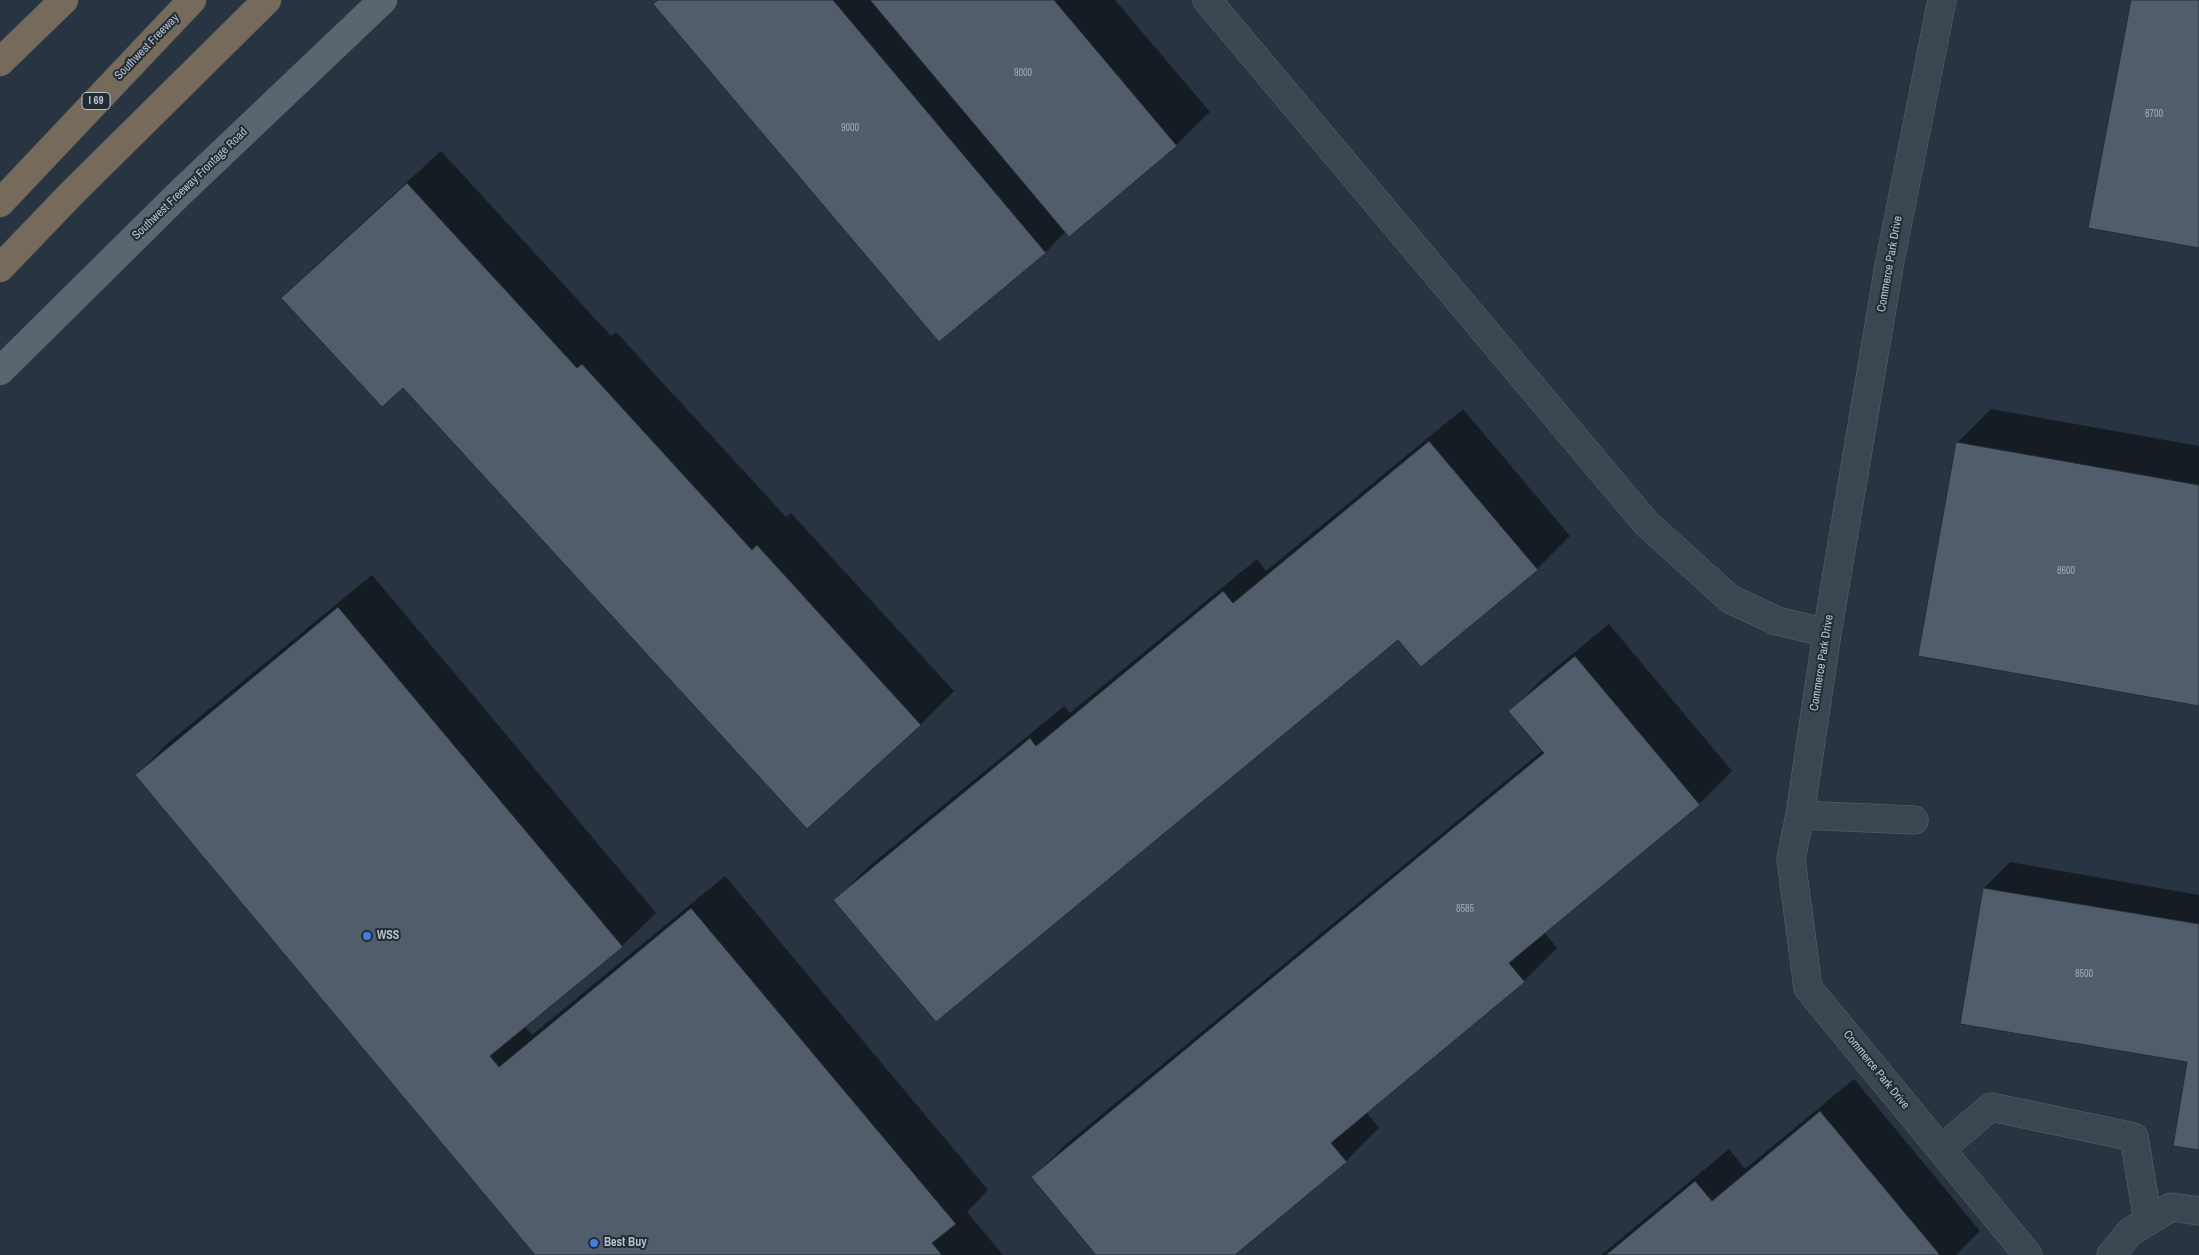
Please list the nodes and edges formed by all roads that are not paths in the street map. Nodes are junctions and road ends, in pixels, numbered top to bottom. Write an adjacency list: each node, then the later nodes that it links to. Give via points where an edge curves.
1 (64, 0): 7 (highway)
2 (192, 0): 8 (highway, Southwest Freeway / I 69)
3 (267, 0): 9 (highway)
4 (384, 0): 10 (main road, Southwest Freeway Frontage Road, via 181,192)
5 (1207, 0): 11 (street, via 1646,523 1730,600 1777,621)
6 (1942, 0): 11 (street, Commerce Park Drive, via 1889,266)
7 (0, 62)
8 (0, 202)
9 (0, 268)
10 (0, 371)
11 (1827, 633): 12 (street, Commerce Park Drive)
12 (1800, 815): 13 (street); 14 (street, Commerce Park Drive, via 1791,860 1808,988)
13 (1914, 820)
14 (1941, 1149): 16 (street, via 1991,1107 2134,1137); 17 (street, Commerce Park Drive)
15 (2199, 1211): 16 (street, via 2171,1207)
16 (2148, 1221): 18 (street, via 2130,1232)
17 (2028, 1255)
18 (2112, 1255)

